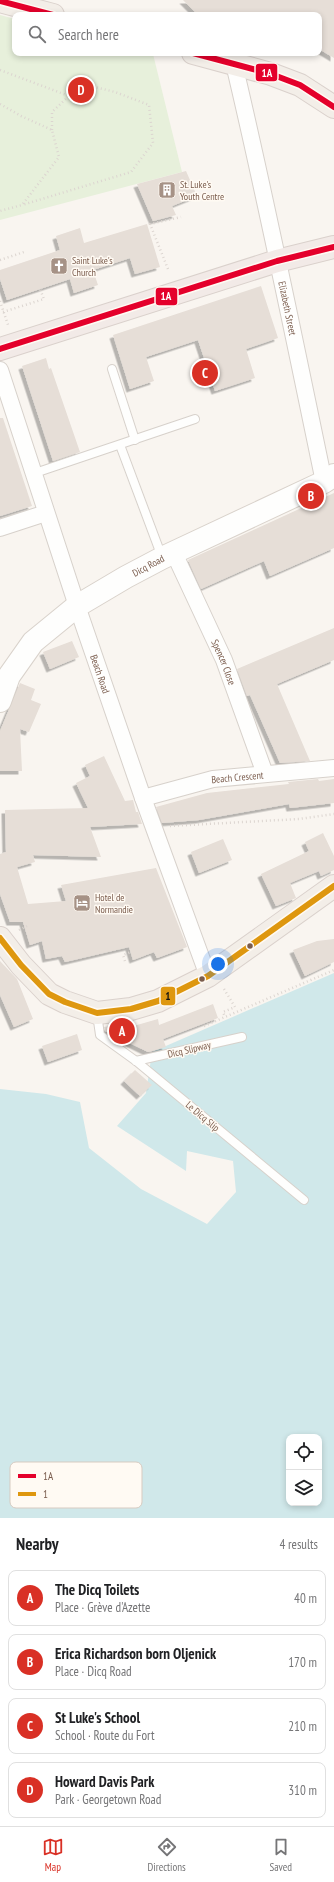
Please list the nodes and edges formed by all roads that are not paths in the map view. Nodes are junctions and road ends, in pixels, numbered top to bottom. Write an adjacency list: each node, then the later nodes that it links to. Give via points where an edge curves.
1 (10, 1): 2 (main road)
2 (44, 12)
3 (204, 56): 4 (main road)
4 (234, 64): 5 (main road, via 300,85); 7 (street, Elizabeth Street, via 258,164)
5 (334, 107)
6 (334, 247): 7 (highway)
7 (277, 262): 8 (highway); 15 (street, Elizabeth Street)
8 (0, 349)
9 (112, 368): 12 (lane)
10 (0, 370): 14 (street, Beach Road)
11 (194, 419): 12 (lane)
12 (135, 440): 13 (lane)
13 (120, 445): 14 (lane); 18 (lane)
14 (35, 473): 16 (street, Beach Road)
15 (329, 479): 18 (main road, Dicq Road)
16 (46, 513): 17 (street); 19 (street, Beach Road)
17 (0, 528)
18 (168, 556): 19 (main road, Dicq Road); 22 (street, Spencer Close, via 224,660)
19 (77, 606): 20 (main road, Dicq Road, via 33,642 9,676); 23 (street, Beach Road)
20 (0, 701)
21 (334, 768): 22 (street, Beach Crescent)
22 (265, 774): 23 (street, Beach Crescent, via 213,780)
23 (143, 798): 26 (street, Beach Road)
24 (334, 886): 26 (main road)
25 (0, 938): 27 (main road, via 49,994)
26 (210, 974): 27 (main road, via 158,1001 131,1009)
27 (97, 1013): 29 (lane, Le Dicq Slip, via 100,1035)
28 (242, 1037): 29 (lane, Dicq Slipway)
29 (136, 1061): 30 (lane, Le Dicq Slip)
30 (304, 1200)

